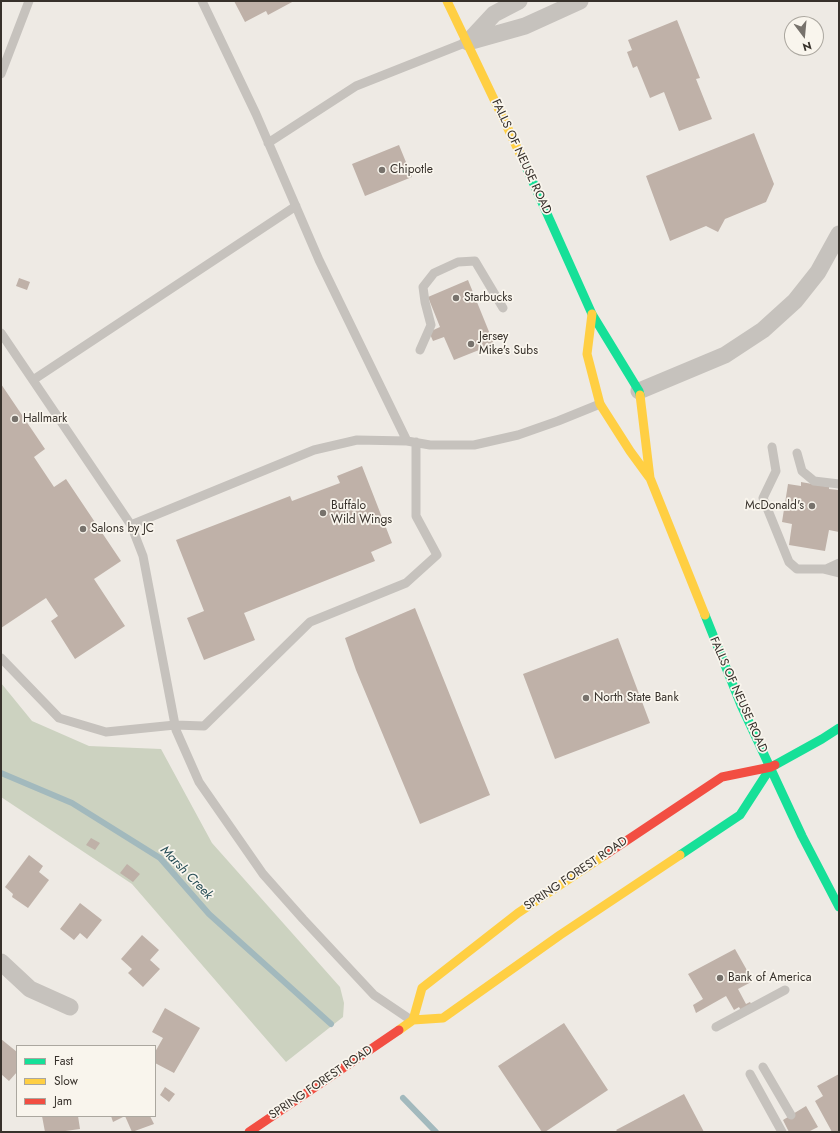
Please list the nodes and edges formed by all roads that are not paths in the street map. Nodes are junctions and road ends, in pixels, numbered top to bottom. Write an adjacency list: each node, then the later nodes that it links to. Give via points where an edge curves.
1 (29, 1): 7 (lane)
2 (202, 1): 8 (lane)
3 (447, 1): 6 (main road, FALLS OF NEUSE ROAD)
4 (519, 1): 6 (street, via 494,14)
5 (580, 1): 6 (street, via 525,26)
6 (468, 42): 8 (lane, via 356,86); 12 (main road, FALLS OF NEUSE ROAD)
7 (1, 74)
8 (268, 143): 9 (lane)
9 (296, 206): 16 (lane); 19 (lane, via 325,272)
10 (839, 234): 17 (street, via 818,272 796,301 763,330 725,355)
11 (503, 308): 14 (lane, via 475,261 458,262 434,273 423,287 430,324)
12 (592, 314): 15 (main road); 17 (main road, FALLS OF NEUSE ROAD); 18 (main road, FALLS OF NEUSE ROAD, via 587,354)
13 (1, 333): 16 (lane)
14 (420, 350)
15 (604, 350)
16 (34, 380): 24 (lane)
17 (633, 389): 22 (main road, FALLS OF NEUSE ROAD)
18 (600, 404): 19 (lane, via 558,421 474,445 430,445); 22 (main road, FALLS OF NEUSE ROAD)
19 (412, 442): 24 (lane, via 357,440 314,450); 29 (lane, via 416,516 437,555 406,584 310,622 204,726)
20 (772, 447): 26 (lane, via 776,471 763,498 776,531 789,562 797,569)
21 (797, 453): 23 (lane, via 802,471 814,481)
22 (650, 478): 31 (main road, FALLS OF NEUSE ROAD, via 732,685)
23 (839, 484)
24 (131, 525): 29 (lane, via 143,556)
25 (839, 563): 26 (lane)
26 (823, 569): 27 (lane)
27 (839, 573)
28 (1, 658): 29 (lane, via 59,718 106,732)
29 (175, 726): 36 (lane, via 199,782 263,874 374,995)
30 (839, 728): 31 (main road, SPRING FOREST ROAD)
31 (771, 767): 32 (main road, FALLS OF NEUSE ROAD, via 802,836); 36 (main road, SPRING FOREST ROAD, via 740,815 560,935 443,1018); 36 (main road, SPRING FOREST ROAD, via 722,776 518,913 422,988)
32 (839, 907)
33 (1, 962): 35 (street, via 30,989)
34 (785, 990): 37 (lane)
35 (70, 1007)
36 (413, 1020): 41 (main road, SPRING FOREST ROAD)
37 (716, 1027)
38 (763, 1067): 40 (lane)
39 (750, 1074): 42 (lane)
40 (791, 1115)
41 (249, 1132)
42 (782, 1132)

